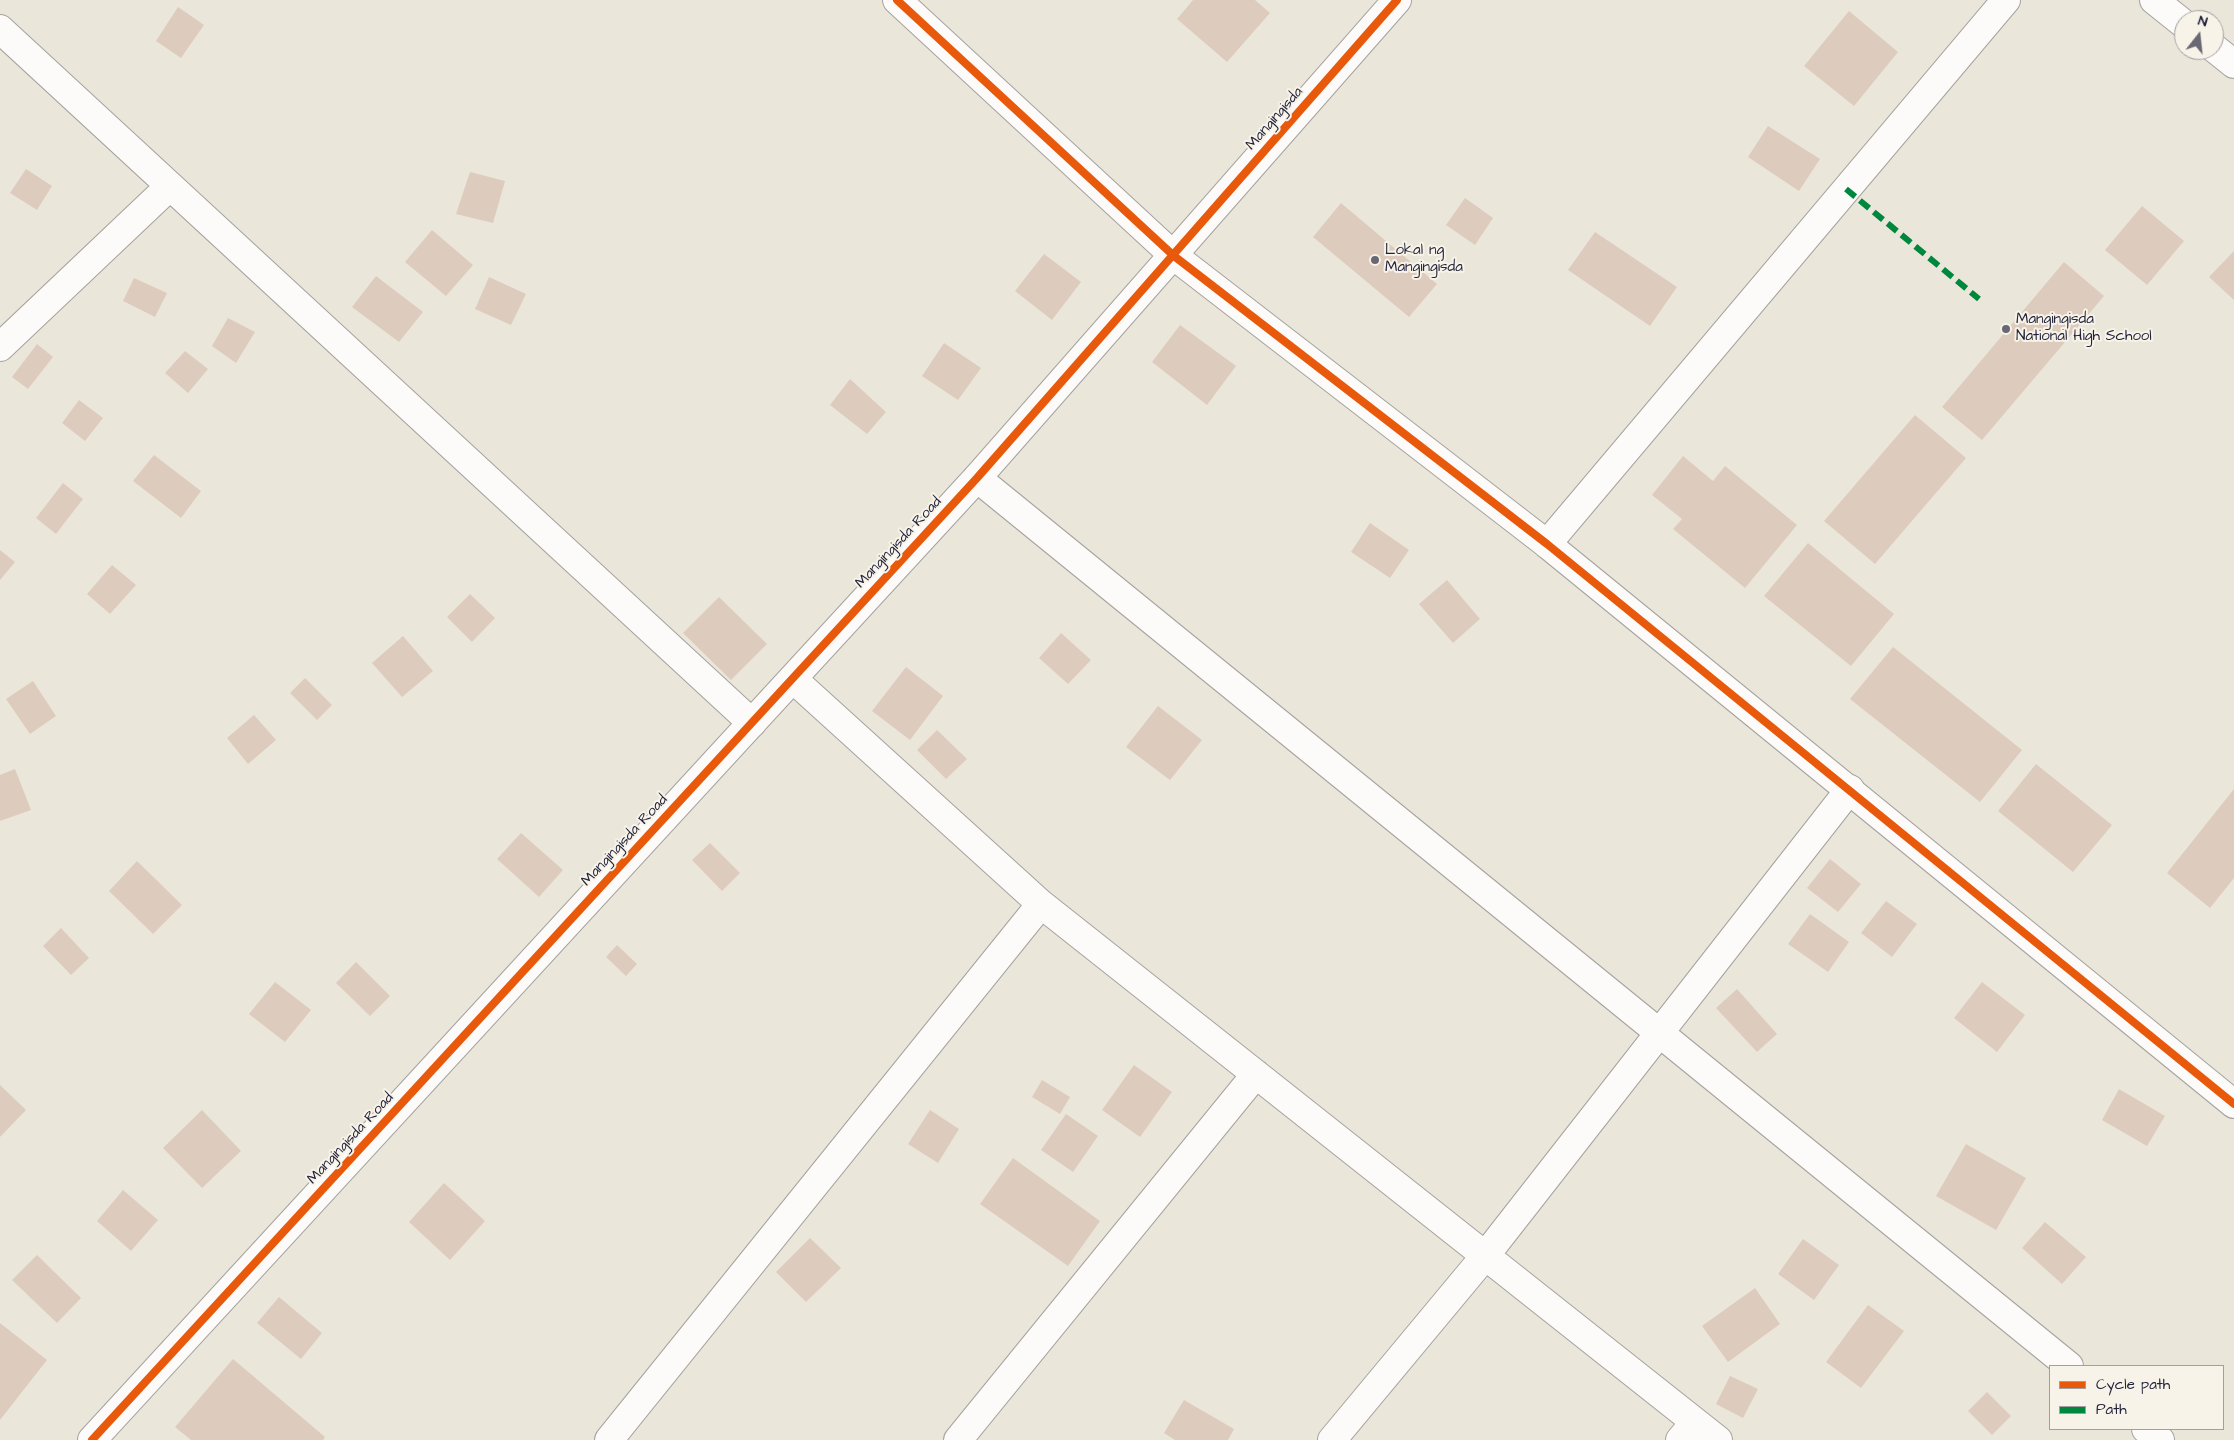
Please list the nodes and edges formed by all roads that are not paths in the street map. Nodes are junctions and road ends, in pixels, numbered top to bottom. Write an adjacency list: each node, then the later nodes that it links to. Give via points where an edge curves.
1 (897, 0): 10 (street)
2 (1396, 0): 10 (street, Mangingisda)
3 (2006, 0): 13 (street)
4 (2154, 0): 5 (street)
5 (2174, 16)
6 (0, 29): 9 (street)
7 (2224, 56): 8 (street)
8 (2234, 64)
9 (170, 186): 11 (street); 15 (street)
10 (1174, 256): 12 (street, Mangingisda Road); 13 (street)
11 (0, 347)
12 (977, 478): 14 (street, Mangingisda Road); 18 (street)
13 (1547, 544): 16 (street)
14 (793, 679): 15 (street, Mangingisda Road); 17 (street)
15 (752, 723): 25 (street, Mangingisda Road)
16 (1850, 789): 18 (street); 20 (street)
17 (1041, 904): 19 (street); 26 (street)
18 (1660, 1034): 21 (street); 22 (street)
19 (1256, 1074): 21 (street); 27 (street)
20 (2234, 1104)
21 (1485, 1256): 24 (street); 28 (street)
22 (2068, 1365)
23 (2147, 1430): 30 (street)
24 (1687, 1431): 29 (street)
25 (92, 1440)
26 (610, 1440)
27 (958, 1440)
28 (1332, 1440)
29 (1718, 1440)
30 (2160, 1440)

